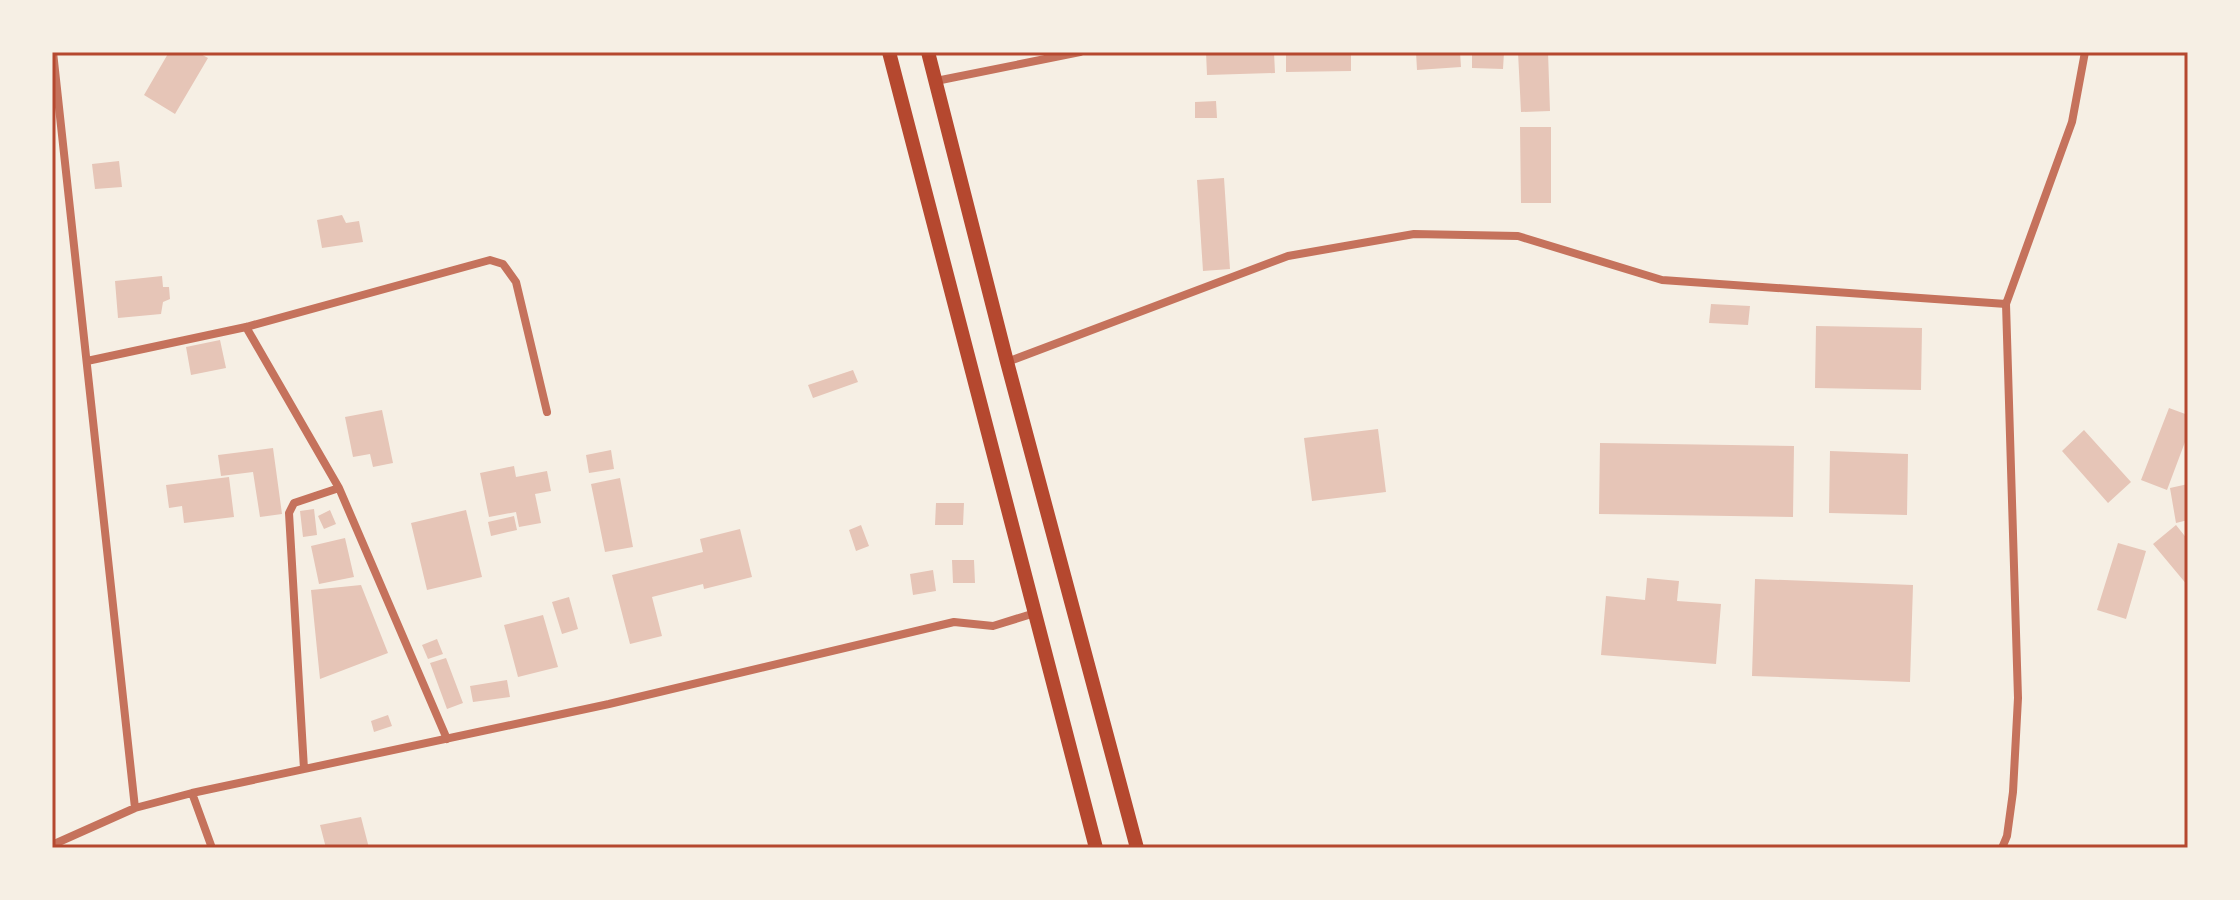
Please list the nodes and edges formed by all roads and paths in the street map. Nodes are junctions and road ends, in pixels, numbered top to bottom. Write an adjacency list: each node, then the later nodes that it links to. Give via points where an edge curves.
1 (53, 52): 9 (street)
2 (889, 52): 13 (main road)
3 (928, 52): 6 (main road)
4 (1080, 52): 6 (street)
5 (2085, 52): 7 (street, via 2072,122)
6 (936, 81): 10 (main road)
7 (2006, 304): 10 (street, via 1662,280 1518,236 1414,234 1288,256); 22 (street, via 2018,698 2013,792)
8 (246, 327): 9 (street); 11 (street, via 490,260 503,264 516,282); 12 (street)
9 (87, 361): 17 (street)
10 (1007, 362): 21 (main road)
11 (547, 412)
12 (339, 488): 14 (street); 15 (street, via 294,503 289,513)
13 (1035, 613): 14 (street, via 993,626 954,622); 20 (main road)
14 (447, 739): 15 (street)
15 (304, 769): 16 (street)
16 (192, 793): 17 (street); 19 (street)
17 (135, 808): 18 (street)
18 (52, 845)
19 (212, 848)
20 (1096, 848)
21 (1137, 848)
22 (2002, 848)

